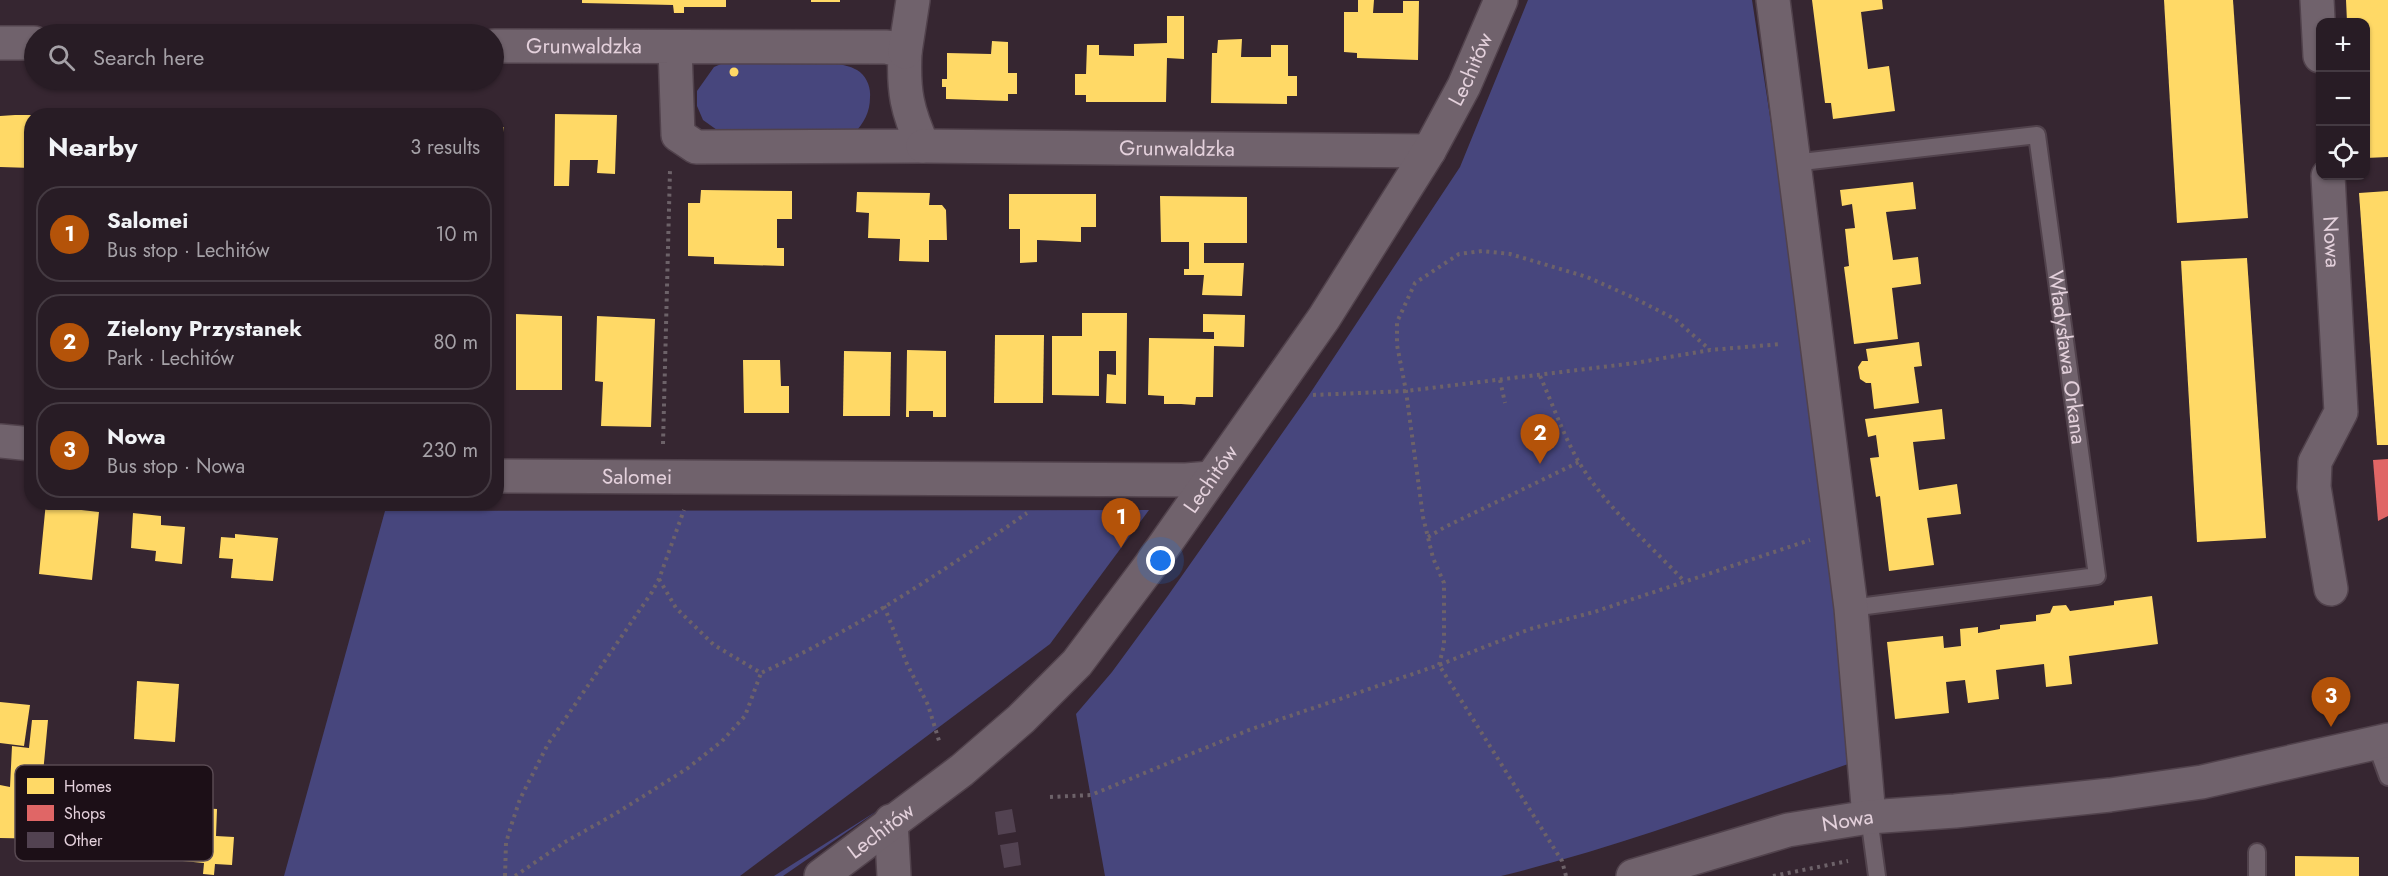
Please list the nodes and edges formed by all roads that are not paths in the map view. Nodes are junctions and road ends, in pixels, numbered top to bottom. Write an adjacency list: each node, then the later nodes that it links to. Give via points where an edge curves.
1 (913, 0): 10 (street)
2 (1501, 0): 12 (street, Lechitów, via 1464,86)
3 (1773, 0): 13 (street)
4 (2317, 0): 5 (street)
5 (2318, 18)
6 (0, 43): 7 (street)
7 (24, 44)
8 (504, 46): 9 (street, Grunwaldzka)
9 (675, 48): 10 (street, Grunwaldzka, via 887,47); 11 (street, Grunwaldzka, via 678,135 696,147)
10 (905, 52): 11 (street, via 903,82 910,118)
11 (923, 146): 12 (street, Grunwaldzka)
12 (1429, 151): 18 (street, Lechitów, via 1324,318)
13 (1793, 163): 20 (street); 20 (lane, Władysława Orkana, via 2037,135 2097,576)
14 (2328, 180): 19 (street, Nowa, via 2341,412 2315,462 2314,487)
15 (0, 441): 16 (street)
16 (24, 443)
17 (504, 476): 18 (street, Salomei)
18 (1211, 478): 24 (street, Lechitów, via 1077,663 979,756)
19 (2331, 589)
20 (1851, 608): 23 (street)
21 (2382, 742): 22 (lane); 23 (street, Nowa, via 2202,782 1955,811)
22 (2388, 777)
23 (1869, 816): 28 (street, Nowa, via 1788,830); 29 (lane)
24 (891, 821): 26 (street, Lechitów); 27 (street)
25 (2258, 852): 30 (lane)
26 (821, 876)
27 (894, 876)
28 (1633, 876)
29 (1876, 876)
30 (2257, 876)

